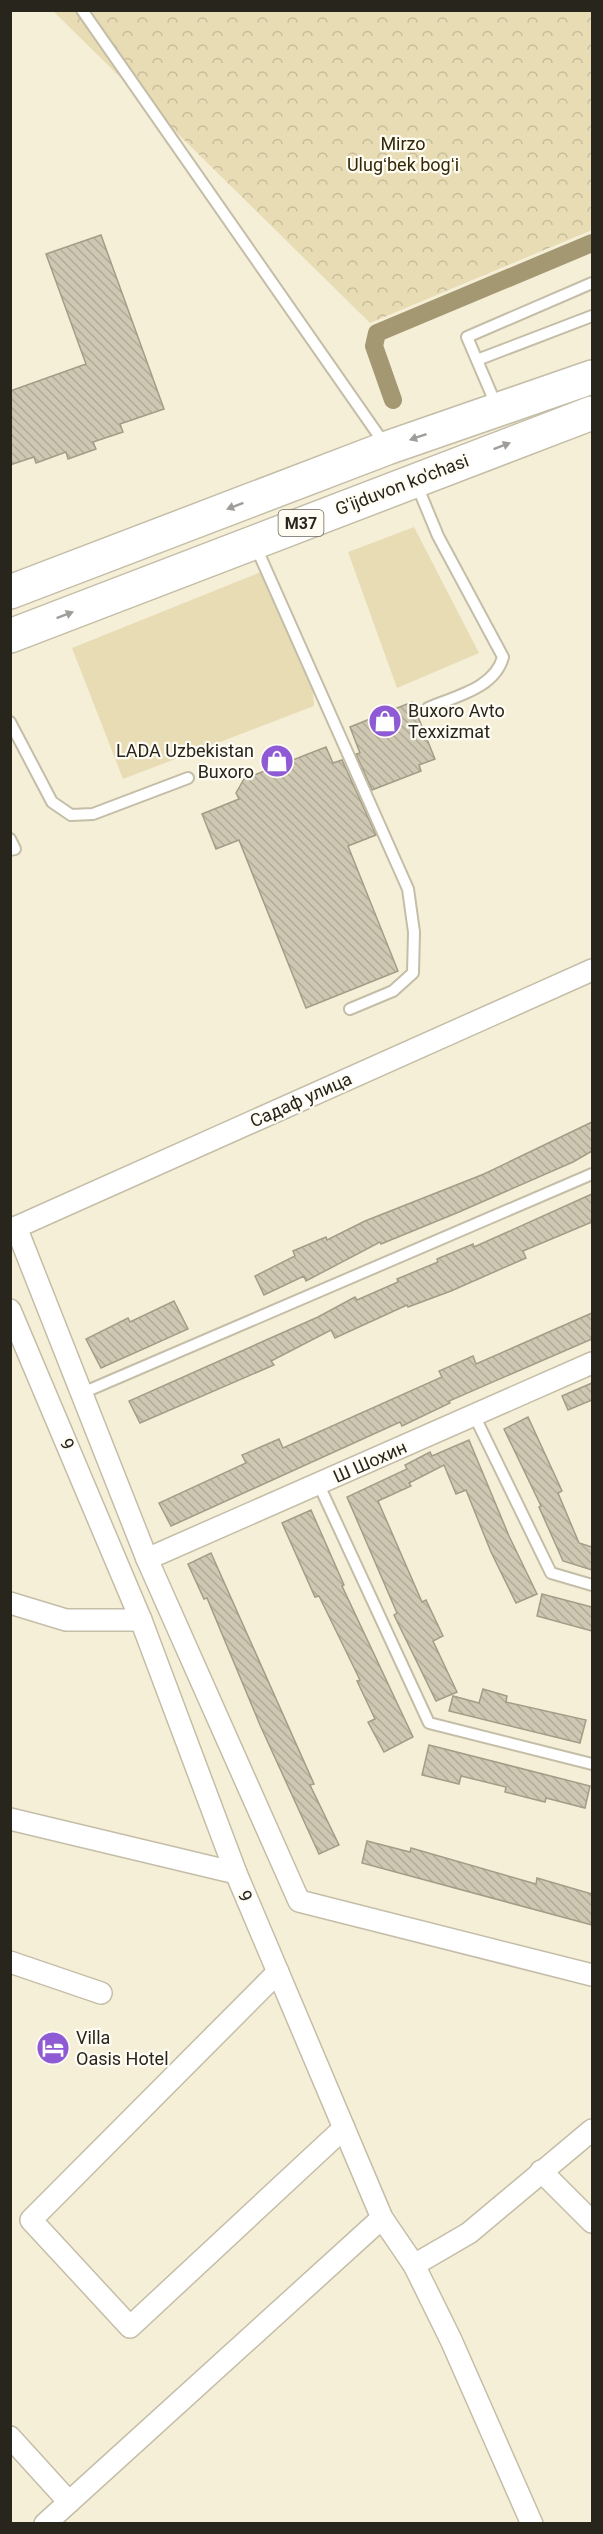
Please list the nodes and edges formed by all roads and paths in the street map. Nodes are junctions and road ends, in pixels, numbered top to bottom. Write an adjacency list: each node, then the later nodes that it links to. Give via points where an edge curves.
1 (82, 10): 8 (lane)
2 (592, 283): 4 (lane, via 467,338)
3 (592, 316): 4 (lane)
4 (477, 360): 6 (lane)
5 (592, 377): 6 (main road, G'ijduvon ko'chasi / M37)
6 (498, 410): 8 (main road, G'ijduvon ko'chasi / M37, one-way to 8)
7 (588, 418): 9 (main road, G'ijduvon ko'chasi / M37, one-way to 7)
8 (387, 448): 11 (main road, G'ijduvon ko'chasi / M37, one-way to 11)
9 (415, 480): 10 (main road, G'ijduvon ko'chasi / M37); 13 (lane, via 443,546 503,657 500,669 490,681)
10 (253, 541): 12 (main road, G'ijduvon ko'chasi / M37, one-way to 10); 19 (lane, via 408,889 414,932 413,973 393,991)
11 (10, 592)
12 (10, 636)
13 (428, 708)
14 (10, 722): 15 (lane, via 52,802 71,815 93,814)
15 (188, 778)
16 (10, 838): 17 (lane, via 15,849)
17 (10, 850)
18 (592, 970): 21 (street, Садаф улица)
19 (350, 1009)
20 (592, 1174): 24 (lane)
21 (13, 1228): 24 (street)
22 (10, 1310): 30 (street, 9)
23 (592, 1363): 25 (street, Ш Шохин)
24 (80, 1394): 27 (street)
25 (474, 1415): 26 (street, Ш Шохин); 28 (lane, via 551,1574)
26 (320, 1485): 27 (street, Ш Шохин); 31 (lane, via 429,1723)
27 (147, 1559): 36 (street, via 298,1901)
28 (592, 1585)
29 (10, 1603): 30 (street, via 66,1620)
30 (141, 1620): 33 (street, 9)
31 (592, 1764)
32 (10, 1819): 33 (street)
33 (236, 1873): 35 (street, 9)
34 (10, 1962): 37 (street)
35 (278, 1972): 38 (street, 9); 38 (street, via 31,2220 130,2327)
36 (592, 1975)
37 (101, 1993)
38 (344, 2128): 41 (street, 9)
39 (592, 2130): 40 (street)
40 (541, 2171): 42 (street); 43 (street, via 470,2232)
41 (382, 2218): 43 (street, 9); 45 (street)
42 (592, 2222)
43 (414, 2265): 47 (street, 9)
44 (10, 2437): 45 (street)
45 (69, 2502): 46 (street)
46 (45, 2523)
47 (532, 2523)

